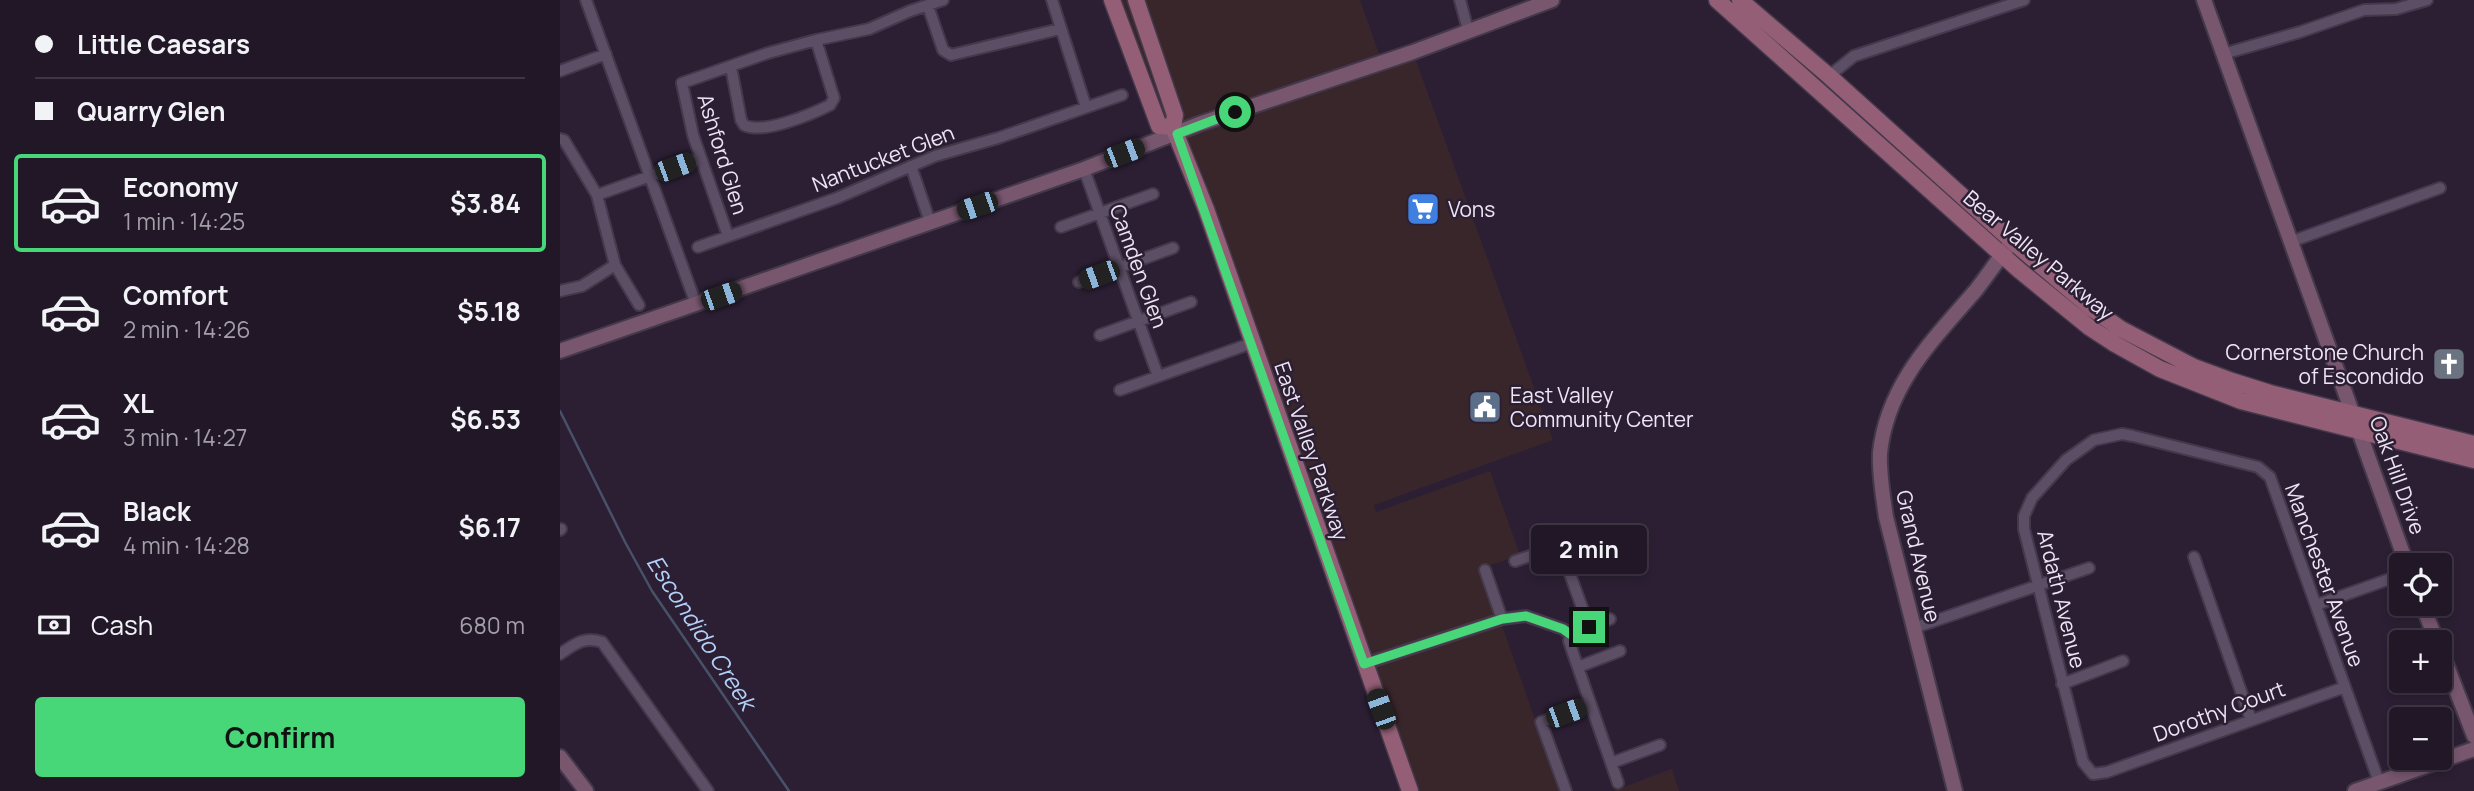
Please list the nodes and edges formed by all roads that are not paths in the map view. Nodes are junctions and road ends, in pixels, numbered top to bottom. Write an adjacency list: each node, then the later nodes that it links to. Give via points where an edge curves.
1 (586, 0): 17 (street)
2 (943, 0): 13 (street)
3 (1052, 0): 14 (street)
4 (1112, 0): 24 (main road, East Valley Parkway, via 1159,126)
5 (1136, 0): 24 (main road, East Valley Parkway, via 1175,115)
6 (1460, 0): 15 (street)
7 (1552, 0): 15 (street)
8 (1717, 0): 41 (main road, Bear Valley Parkway)
9 (1741, 0): 21 (main road, Bear Valley Parkway)
10 (2024, 0): 21 (street, via 1854,56)
11 (2204, 0): 18 (street, Oak Hill Drive)
12 (2427, 0): 18 (street, via 2396,9 2364,10)
13 (928, 6): 14 (street, via 943,50 951,55); 16 (street, via 869,29)
14 (1060, 29): 23 (street)
15 (1468, 30): 24 (street)
16 (816, 40): 19 (street); 19 (street, via 834,98 830,105 790,121 760,129 744,125)
17 (606, 54): 20 (street); 29 (street)
18 (2222, 54): 38 (street, Oak Hill Drive)
19 (731, 67): 26 (street, Ashford Glen, via 682,83)
20 (560, 71)
21 (1829, 76): 37 (main road, Bear Valley Parkway)
22 (1122, 95): 23 (street, Nantucket Glen)
23 (1086, 107): 27 (street, Nantucket Glen)
24 (1175, 130): 28 (street); 51 (main road, East Valley Parkway)
25 (560, 139): 32 (street)
26 (701, 158): 29 (street); 36 (street, Ashford Glen)
27 (911, 166): 34 (street); 36 (street, Nantucket Glen)
28 (1084, 169): 33 (street, Camden Glen); 34 (street)
29 (650, 176): 32 (street); 47 (street)
30 (2440, 188): 38 (street)
31 (1153, 194): 33 (street)
32 (597, 195): 42 (street)
33 (1100, 213): 35 (street); 43 (street, Camden Glen)
34 (930, 222): 47 (street)
35 (1061, 227)
36 (728, 236): 39 (street, Nantucket Glen)
37 (2012, 241): 41 (street, Grand Avenue); 55 (main road, Bear Valley Parkway, via 2091,308 2160,351 2232,381)
38 (2290, 242): 55 (street, Oak Hill Drive)
39 (698, 247)
40 (1173, 248): 43 (street)
41 (2002, 255): 56 (main road, Bear Valley Parkway, via 2089,327 2160,369 2241,401); 71 (street, Grand Avenue, via 1911,366 1896,394 1883,437 1880,471 1886,517)
42 (615, 265): 45 (street, via 582,286); 48 (street)
43 (1119, 268): 44 (street); 49 (street, Camden Glen)
44 (1079, 282)
45 (560, 292)
46 (1191, 302): 49 (street)
47 (696, 304): 52 (street)
48 (639, 305)
49 (1139, 321): 50 (street); 53 (street, Camden Glen)
50 (1100, 335)
51 (1252, 343): 53 (street); 76 (main road, East Valley Parkway)
52 (560, 351)
53 (1158, 376): 54 (street)
54 (1120, 390)
55 (2353, 414): 56 (street, Oak Hill Drive); 58 (main road, Bear Valley Parkway)
56 (2360, 432): 59 (main road, Bear Valley Parkway); 60 (street, Oak Hill Drive)
57 (2133, 436): 66 (street, Ardath Avenue, via 2122,434 2082,446 2032,498 2024,529); 67 (street, Manchester Avenue, via 2258,467 2270,477)
58 (2474, 444)
59 (2474, 460)
60 (2403, 553)
61 (2194, 557): 82 (street)
62 (1515, 561): 70 (street, via 1560,546)
63 (2089, 568): 66 (street)
64 (1485, 570): 68 (street)
65 (2389, 579): 67 (street)
66 (2038, 586): 71 (street); 79 (street, Ardath Avenue)
67 (2316, 605): 80 (street, Manchester Avenue)
68 (1502, 619): 72 (street, via 1526,616); 76 (street)
69 (1610, 619): 70 (street)
70 (1589, 627): 72 (street)
71 (1914, 628): 95 (street, Grand Avenue)
72 (1570, 634): 77 (street)
73 (1620, 651): 77 (street)
74 (560, 654): 92 (street, via 582,639 602,642)
75 (2123, 662): 79 (street)
76 (1364, 664): 93 (main road, East Valley Parkway)
77 (1578, 667): 81 (street)
78 (2452, 679): 83 (street)
79 (2062, 684): 88 (street, Ardath Avenue, via 2083,762 2093,774)
80 (2345, 687): 82 (street, Dorothy Court); 89 (street, Manchester Avenue)
81 (1590, 704): 87 (street); 94 (street, via 1541,722)
82 (2250, 720): 88 (street, Dorothy Court)
83 (2474, 736)
84 (1660, 745): 87 (street)
85 (2474, 750): 89 (street)
86 (560, 757): 91 (street)
87 (1611, 763): 90 (street)
88 (2107, 772)
89 (2379, 782): 96 (street)
90 (1618, 783)
91 (586, 791)
92 (708, 791)
93 (1410, 791)
94 (1566, 791)
95 (1955, 791)
96 (2355, 791)

